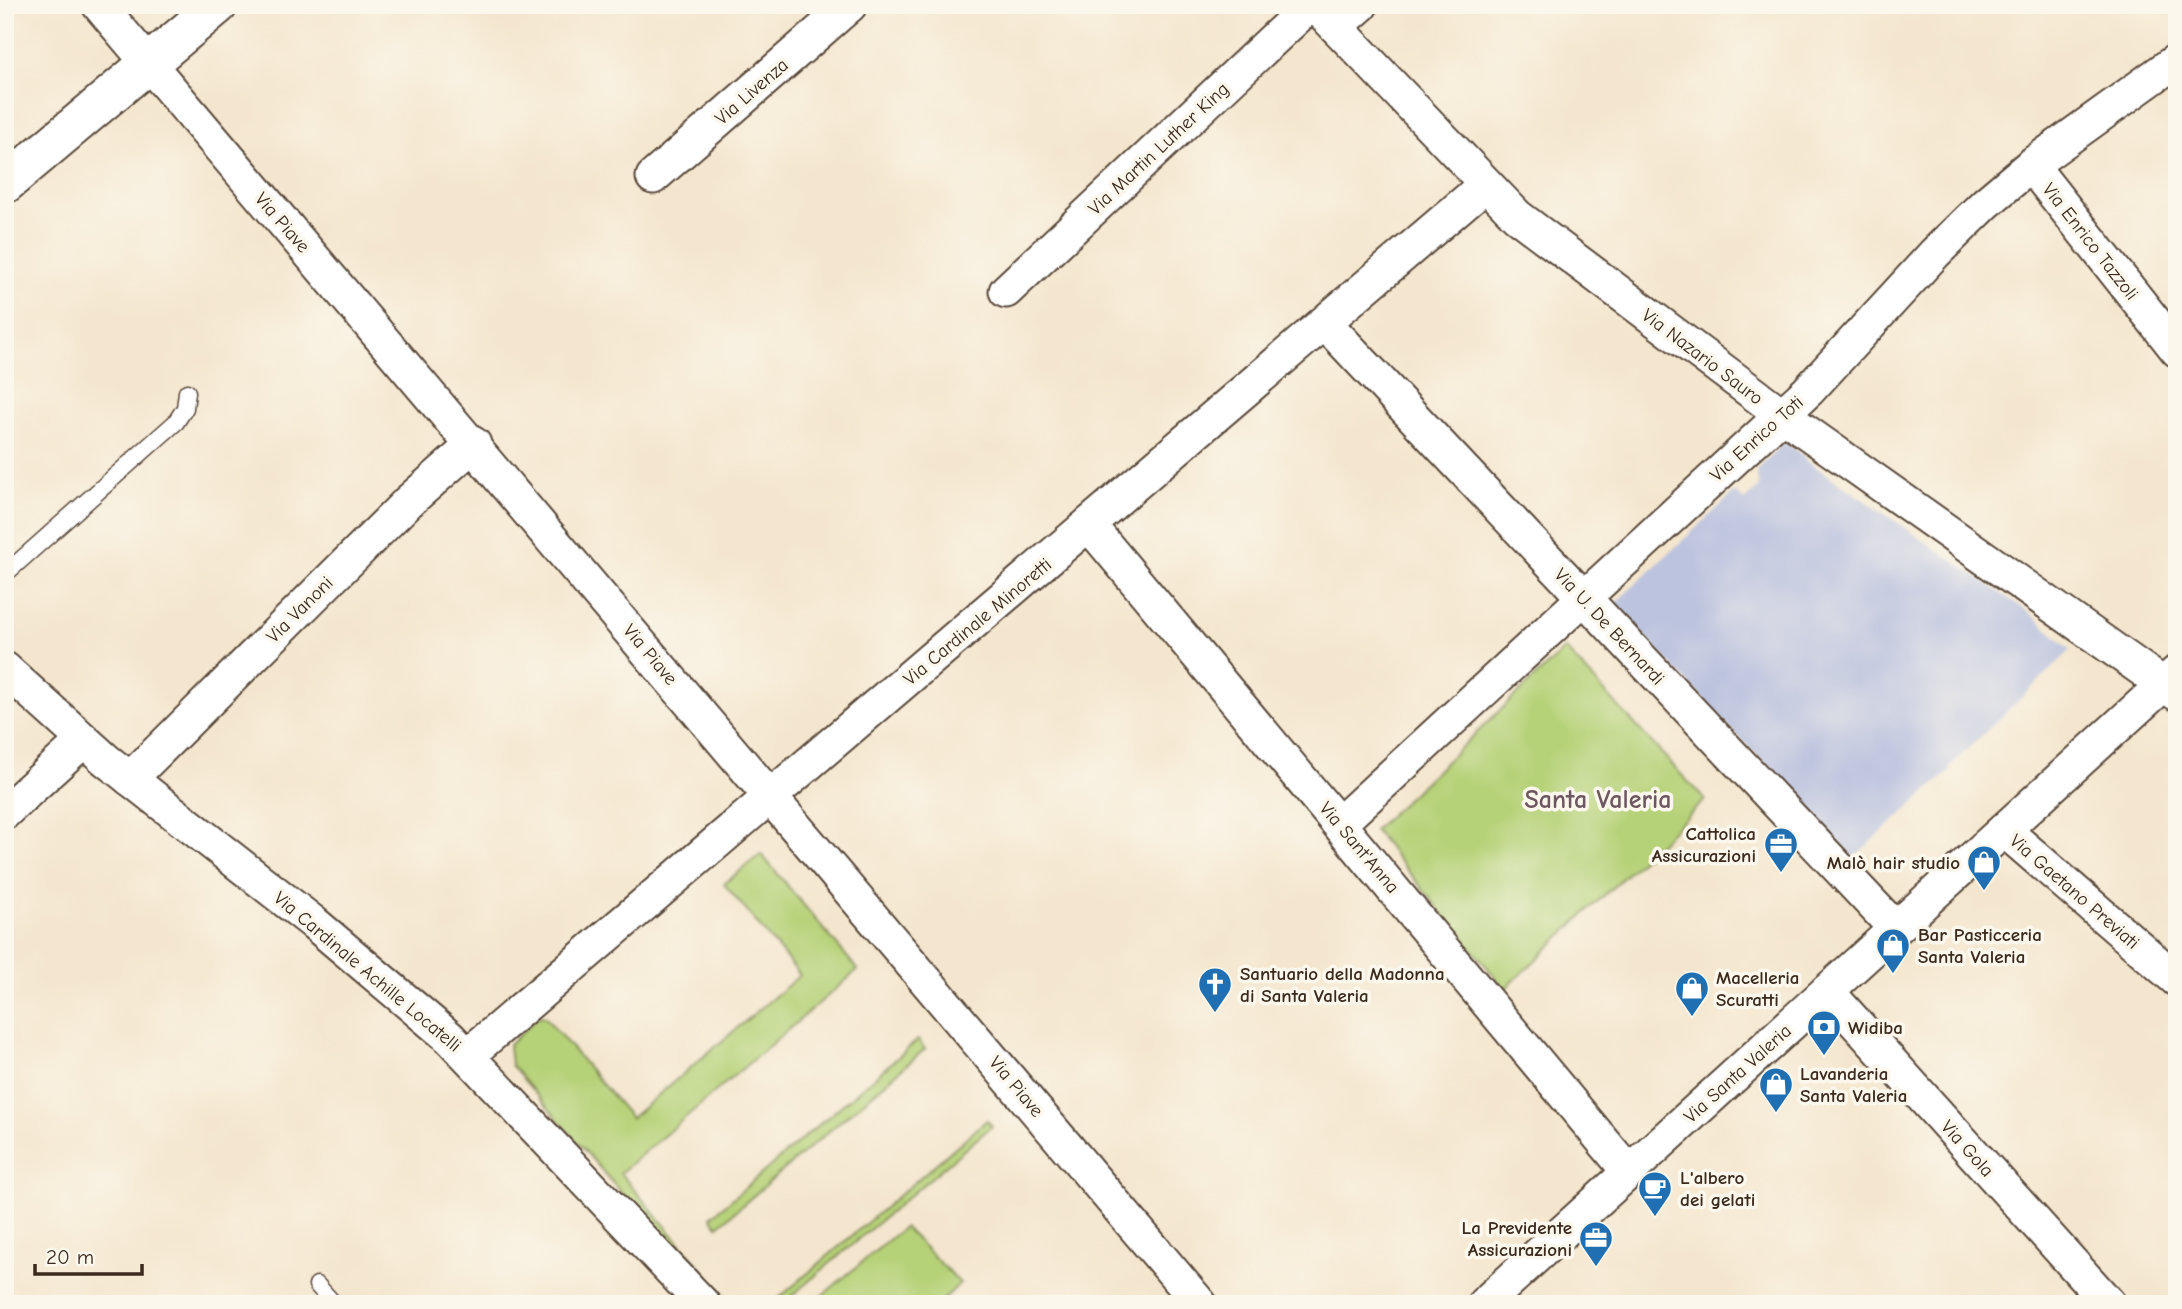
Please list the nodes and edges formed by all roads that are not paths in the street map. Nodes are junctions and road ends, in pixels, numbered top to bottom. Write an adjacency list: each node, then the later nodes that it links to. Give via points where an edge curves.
1 (99, 5): 8 (street, Via Piave)
2 (218, 5): 8 (street)
3 (850, 5): 10 (street, Via Livenza)
4 (1310, 5): 13 (street, Via Martin Luther King)
5 (1361, 5): 6 (street)
6 (1326, 16): 12 (street, Via Nazario Sauro)
7 (2177, 60): 9 (street, Via Enrico Toti)
8 (147, 63): 11 (street); 18 (street, Via Piave)
9 (2031, 165): 15 (street, Via Enrico Tazzoli); 17 (street, Via Enrico Toti, via 1946,241 1808,391)
10 (653, 177)
11 (5, 184)
12 (1485, 185): 14 (street, Via Cardinale Minoretti); 17 (street, Via Nazario Sauro, via 1535,230)
13 (1006, 291)
14 (1325, 323): 19 (street, Via Cardinale Minoretti); 21 (street, Via U. De Bernardi)
15 (2177, 350)
16 (187, 392): 20 (lane, via 185,408 176,422)
17 (1781, 414): 21 (street, Via Enrico Toti); 23 (street, Via Nazario Sauro)
18 (474, 444): 25 (street, Via Vanoni, via 408,502); 26 (street, Via Piave)
19 (1089, 525): 26 (street, Via Cardinale Minoretti); 28 (street, Via Sant'Anna)
20 (5, 573)
21 (1582, 597): 28 (street, Via Enrico Toti); 30 (street, Via U. De Bernardi)
22 (5, 669): 24 (street, Via Cardinale Achille Locatelli)
23 (2173, 683): 29 (street, Via Santa Valeria)
24 (83, 741): 25 (street, Via Cardinale Achille Locatelli); 27 (street)
25 (130, 779): 33 (street, Via Cardinale Achille Locatelli, via 343,947)
26 (770, 795): 33 (street, Via Cardinale Minoretti); 38 (street, Via Piave)
27 (5, 812)
28 (1340, 823): 34 (street, Via Sant'Anna)
29 (2004, 830): 30 (street, Via Santa Valeria); 31 (street, Via Gaetano Previati)
30 (1895, 928): 32 (street, Via Santa Valeria)
31 (2177, 980)
32 (1827, 991): 34 (street, Via Santa Valeria); 40 (street, Via Gola)
33 (468, 1055): 37 (street, Via Cardinale Achille Locatelli)
34 (1628, 1171): 39 (street, Via Santa Valeria)
35 (317, 1285): 36 (lane)
36 (334, 1304)
37 (703, 1304)
38 (1200, 1304)
39 (1483, 1304)
40 (2109, 1304)

